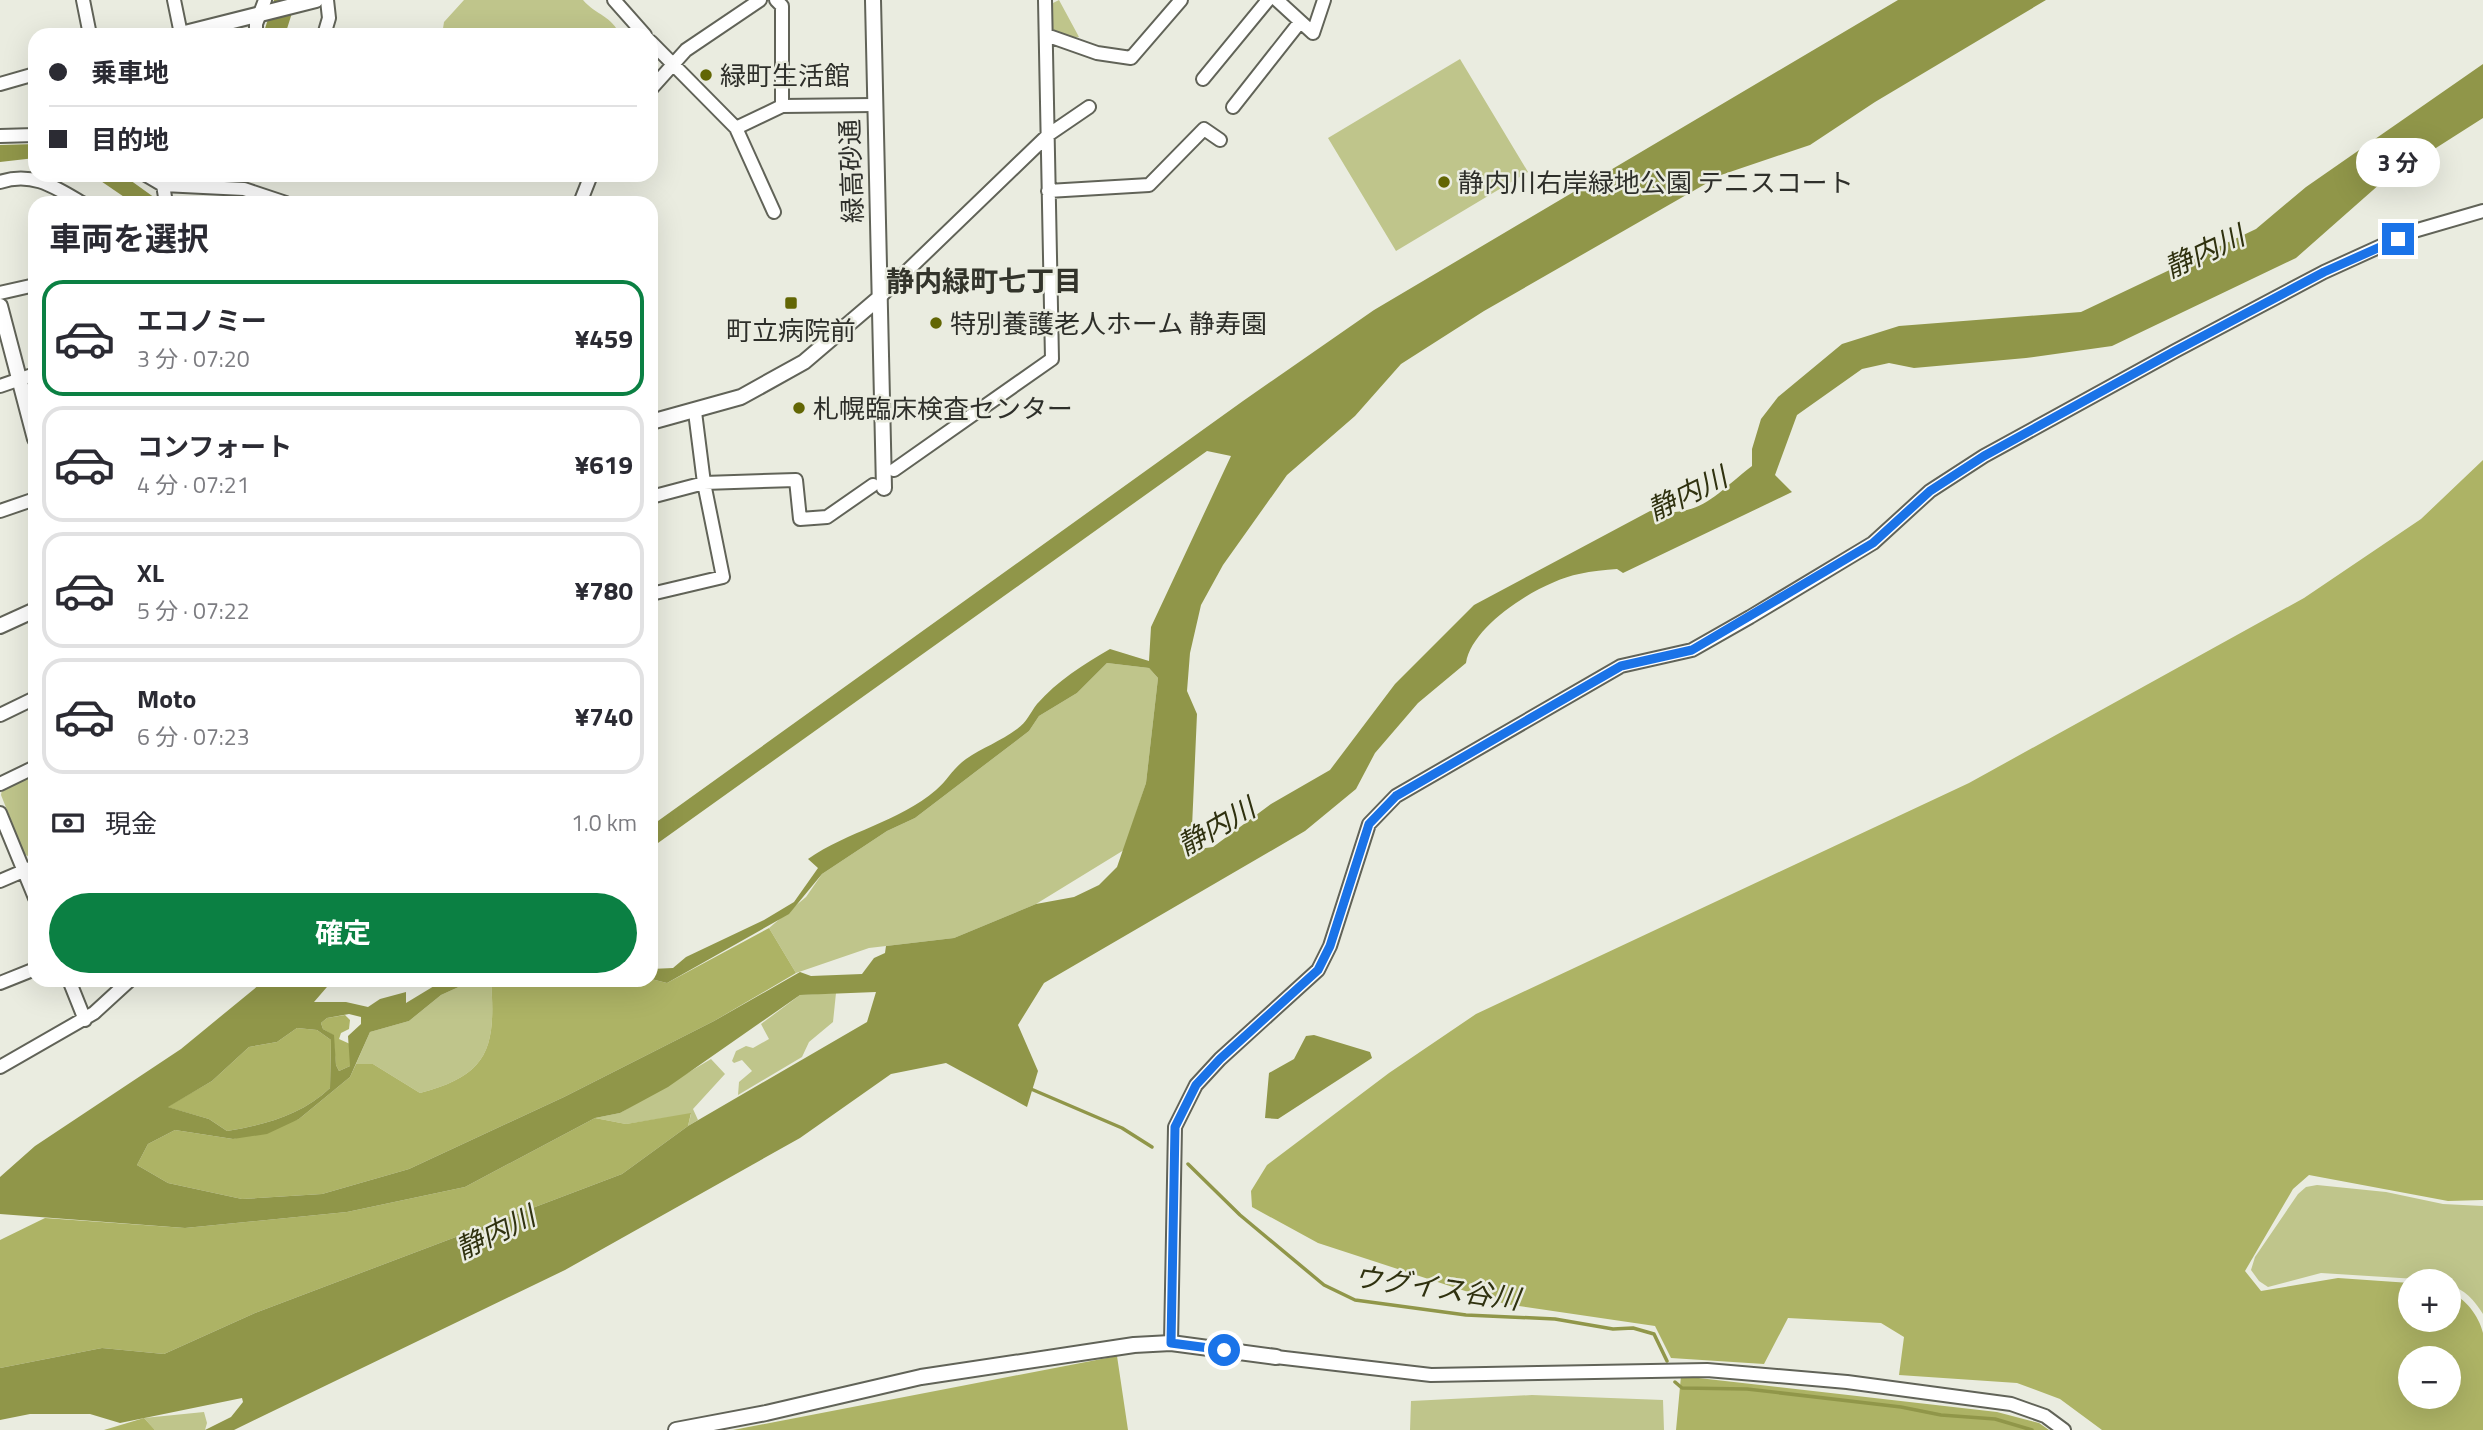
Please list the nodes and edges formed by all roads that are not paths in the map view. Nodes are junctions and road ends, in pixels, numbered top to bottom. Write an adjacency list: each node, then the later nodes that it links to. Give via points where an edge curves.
1 (83, 0): 17 (street)
2 (174, 0): 18 (street)
3 (316, 0): 14 (street)
4 (327, 0): 21 (street)
5 (614, 0): 22 (street)
6 (760, 0): 25 (street)
7 (776, 0): 31 (street, via 782,6)
8 (873, 0): 30 (street, 緑高砂通)
9 (1045, 0): 23 (street)
10 (1181, 0): 23 (street, via 1131,58 1097,53)
11 (1268, 0): 27 (street)
12 (1277, 0): 16 (street)
13 (1324, 0): 16 (street, via 1313,33)
14 (294, 4): 15 (street)
15 (263, 9): 19 (street); 20 (street)
16 (1300, 22): 33 (street)
17 (89, 28)
18 (178, 28)
19 (199, 28)
20 (258, 28)
21 (326, 28)
22 (639, 28)
23 (1046, 35): 36 (street)
24 (658, 49): 25 (street)
25 (672, 64): 28 (street); 34 (street)
26 (28, 76): 29 (street)
27 (1203, 79)
28 (658, 81)
29 (0, 84)
30 (874, 105): 31 (street); 50 (street, 緑高砂通)
31 (782, 106): 34 (street)
32 (1089, 107): 36 (street)
33 (1234, 107)
34 (736, 128): 47 (street)
35 (28, 135): 37 (street)
36 (1048, 135): 43 (street); 50 (street)
37 (0, 136)
38 (1220, 140): 43 (street, via 1204,129 1149,185)
39 (28, 178): 40 (street)
40 (0, 182)
41 (40, 182): 44 (street)
42 (220, 182): 45 (street)
43 (1048, 191): 58 (street, via 1052,359)
44 (68, 196)
45 (265, 196)
46 (2483, 211): 81 (street, via 2414,231 2324,272 2175,351 1984,456 1930,491 1873,543 1750,617 1692,650 1621,666 1396,796 1369,824 1318,970 1196,1085 1175,1127)
47 (774, 212)
48 (28, 287): 49 (street)
49 (0, 293)
50 (879, 298): 56 (street, via 804,362 741,397); 60 (street, 緑高砂通)
51 (0, 306): 53 (street)
52 (28, 376): 53 (street)
53 (20, 379): 54 (street); 55 (street)
54 (0, 386)
55 (28, 411)
56 (695, 412): 57 (street); 59 (street)
57 (658, 420)
58 (894, 471)
59 (704, 483): 60 (street, via 796,480 800,519 827,517); 61 (street); 64 (street, via 723,577)
60 (878, 487)
61 (658, 495)
62 (28, 501): 63 (street)
63 (0, 511)
64 (658, 592)
65 (28, 613): 66 (street)
66 (0, 626)
67 (28, 701): 68 (street)
68 (0, 715)
69 (28, 770): 70 (street)
70 (0, 784)
71 (0, 813): 72 (street)
72 (28, 866)
73 (28, 868): 74 (street)
74 (0, 881)
75 (28, 972): 76 (street)
76 (0, 983)
77 (72, 987): 79 (street)
78 (123, 987): 79 (street)
79 (85, 1020): 80 (street)
80 (0, 1067)
81 (1171, 1343): 82 (street); 83 (street, via 1095,1349 920,1377)
82 (1276, 1357): 84 (street, via 1431,1375 1707,1370 1847,1382 2011,1404 2045,1416)
83 (676, 1430)
84 (2064, 1430)

